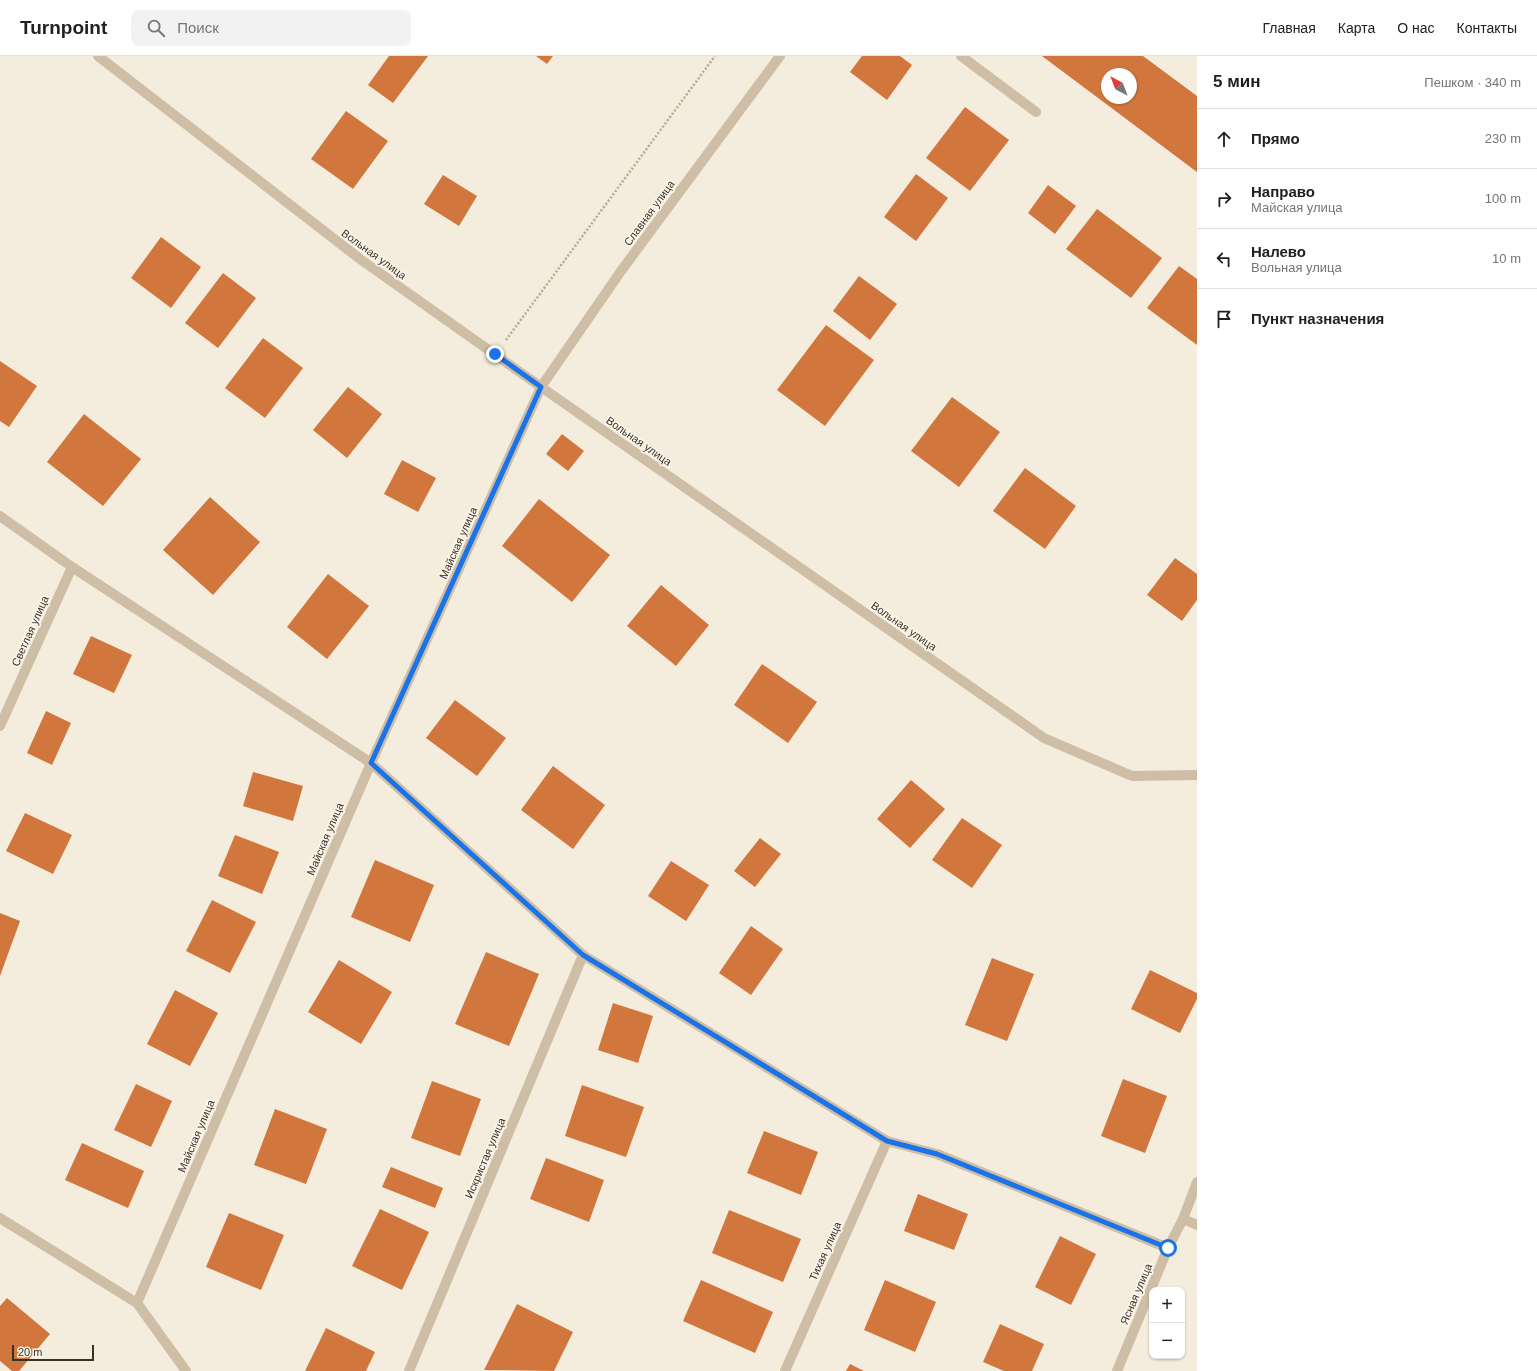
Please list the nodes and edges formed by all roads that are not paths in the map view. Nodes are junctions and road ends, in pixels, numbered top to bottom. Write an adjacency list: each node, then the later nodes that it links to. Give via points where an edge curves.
1 (98, 56): 5 (street, Вольная улица, via 360,259)
2 (780, 56): 5 (street, Славная улица, via 621,271)
3 (961, 56): 4 (street)
4 (1036, 112)
5 (541, 387): 9 (street, Майская улица); 10 (street, Вольная улица, via 1044,738 1132,776)
6 (0, 516): 7 (street)
7 (72, 567): 8 (street, Светлая улица); 9 (street)
8 (0, 726)
9 (371, 763): 11 (street); 18 (street, Майская улица)
10 (1197, 775)
11 (583, 955): 12 (street); 20 (street, Искристая улица)
12 (887, 1141): 17 (street, via 937,1154); 21 (street, Тихая улица)
13 (1197, 1182): 15 (street, Ясная улица)
14 (0, 1218): 18 (street)
15 (1184, 1219): 16 (street); 17 (street, Ясная улица)
16 (1197, 1225)
17 (1168, 1248): 22 (street, Ясная улица)
18 (137, 1303): 19 (street)
19 (186, 1371)
20 (409, 1371)
21 (784, 1371)
22 (1117, 1371)

